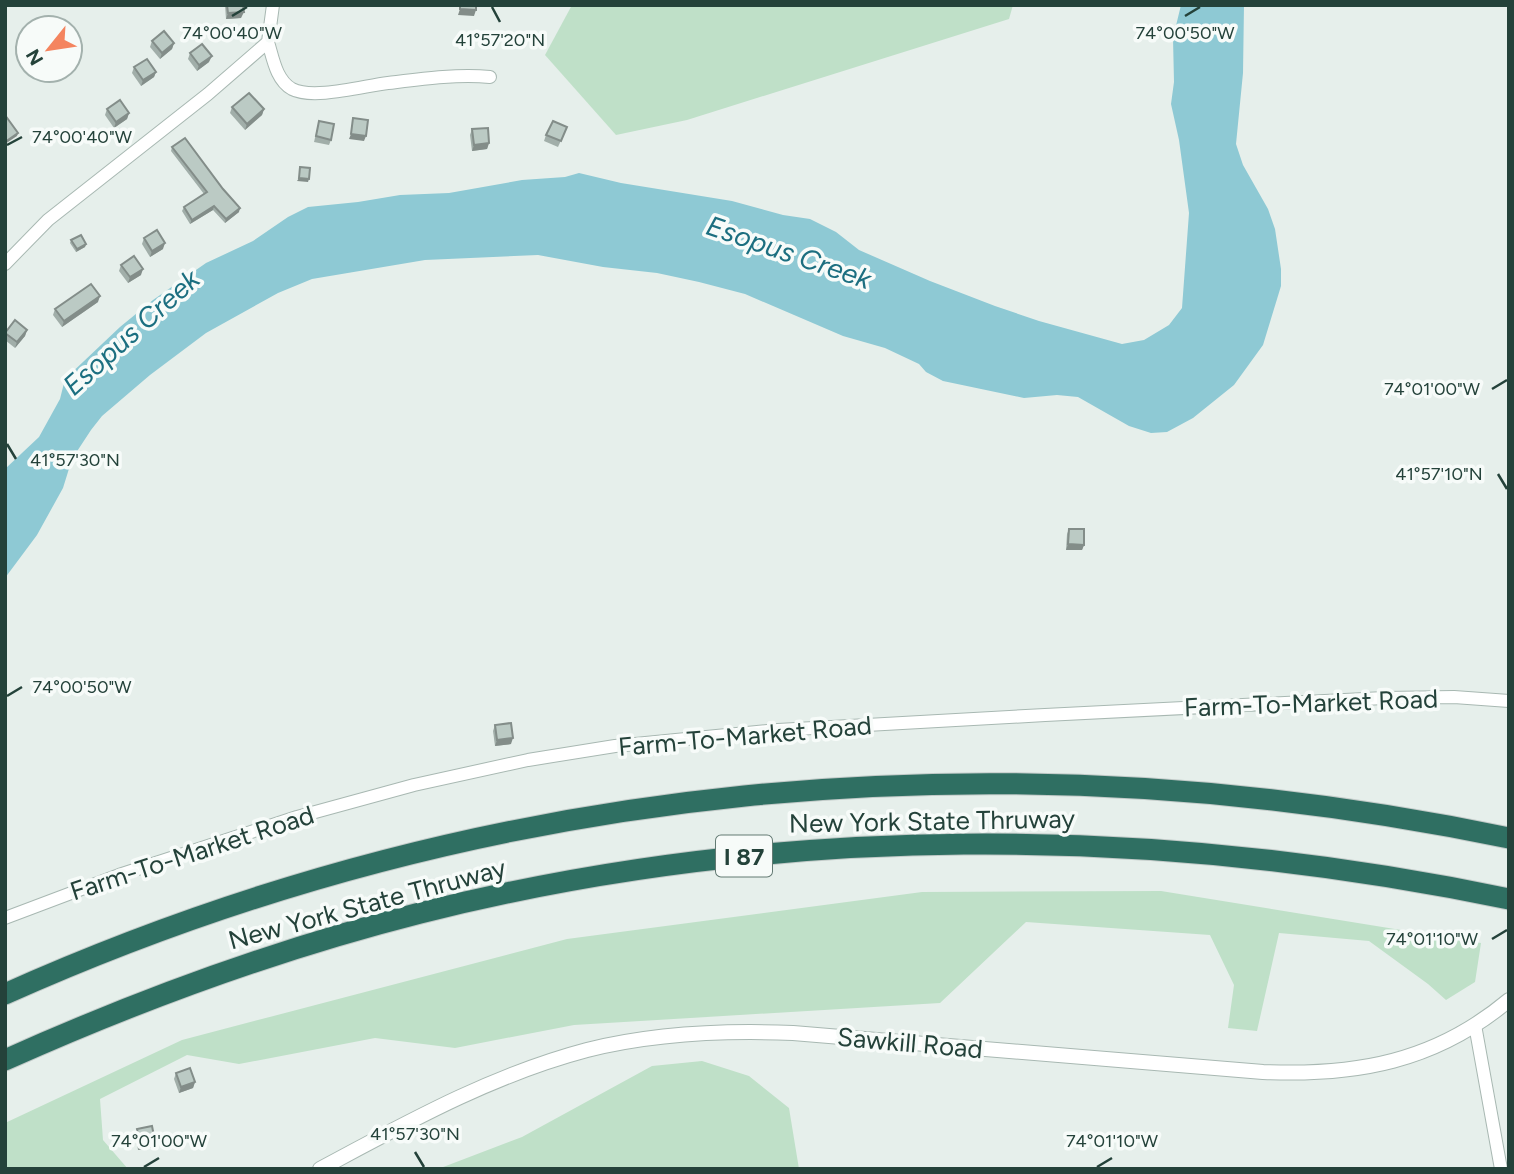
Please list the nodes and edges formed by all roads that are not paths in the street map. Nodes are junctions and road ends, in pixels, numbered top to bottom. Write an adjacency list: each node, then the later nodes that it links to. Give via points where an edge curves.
1 (273, 5): 2 (street)
2 (268, 42): 3 (street, via 277,72 286,84 311,93 472,75); 4 (street, via 48,219)
3 (490, 77)
4 (5, 264)
5 (1509, 701): 8 (street, Farm-To-Market Road, via 1384,698 1126,710 778,730 615,746 414,785 297,817)
6 (1509, 838): 9 (highway, New York State Thruway / I 87, via 1287,800 1083,784 916,783 735,796 555,822 353,868 204,915)
7 (1509, 899): 12 (highway, New York State Thruway / I 87, via 1306,863 1118,846 917,844 717,859 516,891 370,926 177,989)
8 (5, 918)
9 (5, 994)
10 (1507, 1004): 11 (street, Sawkill Road)
11 (1475, 1025): 13 (street, Sawkill Road, via 1399,1060 1321,1073 793,1033 667,1036 586,1051 483,1086); 14 (street)
12 (5, 1060)
13 (320, 1169)
14 (1500, 1169)

